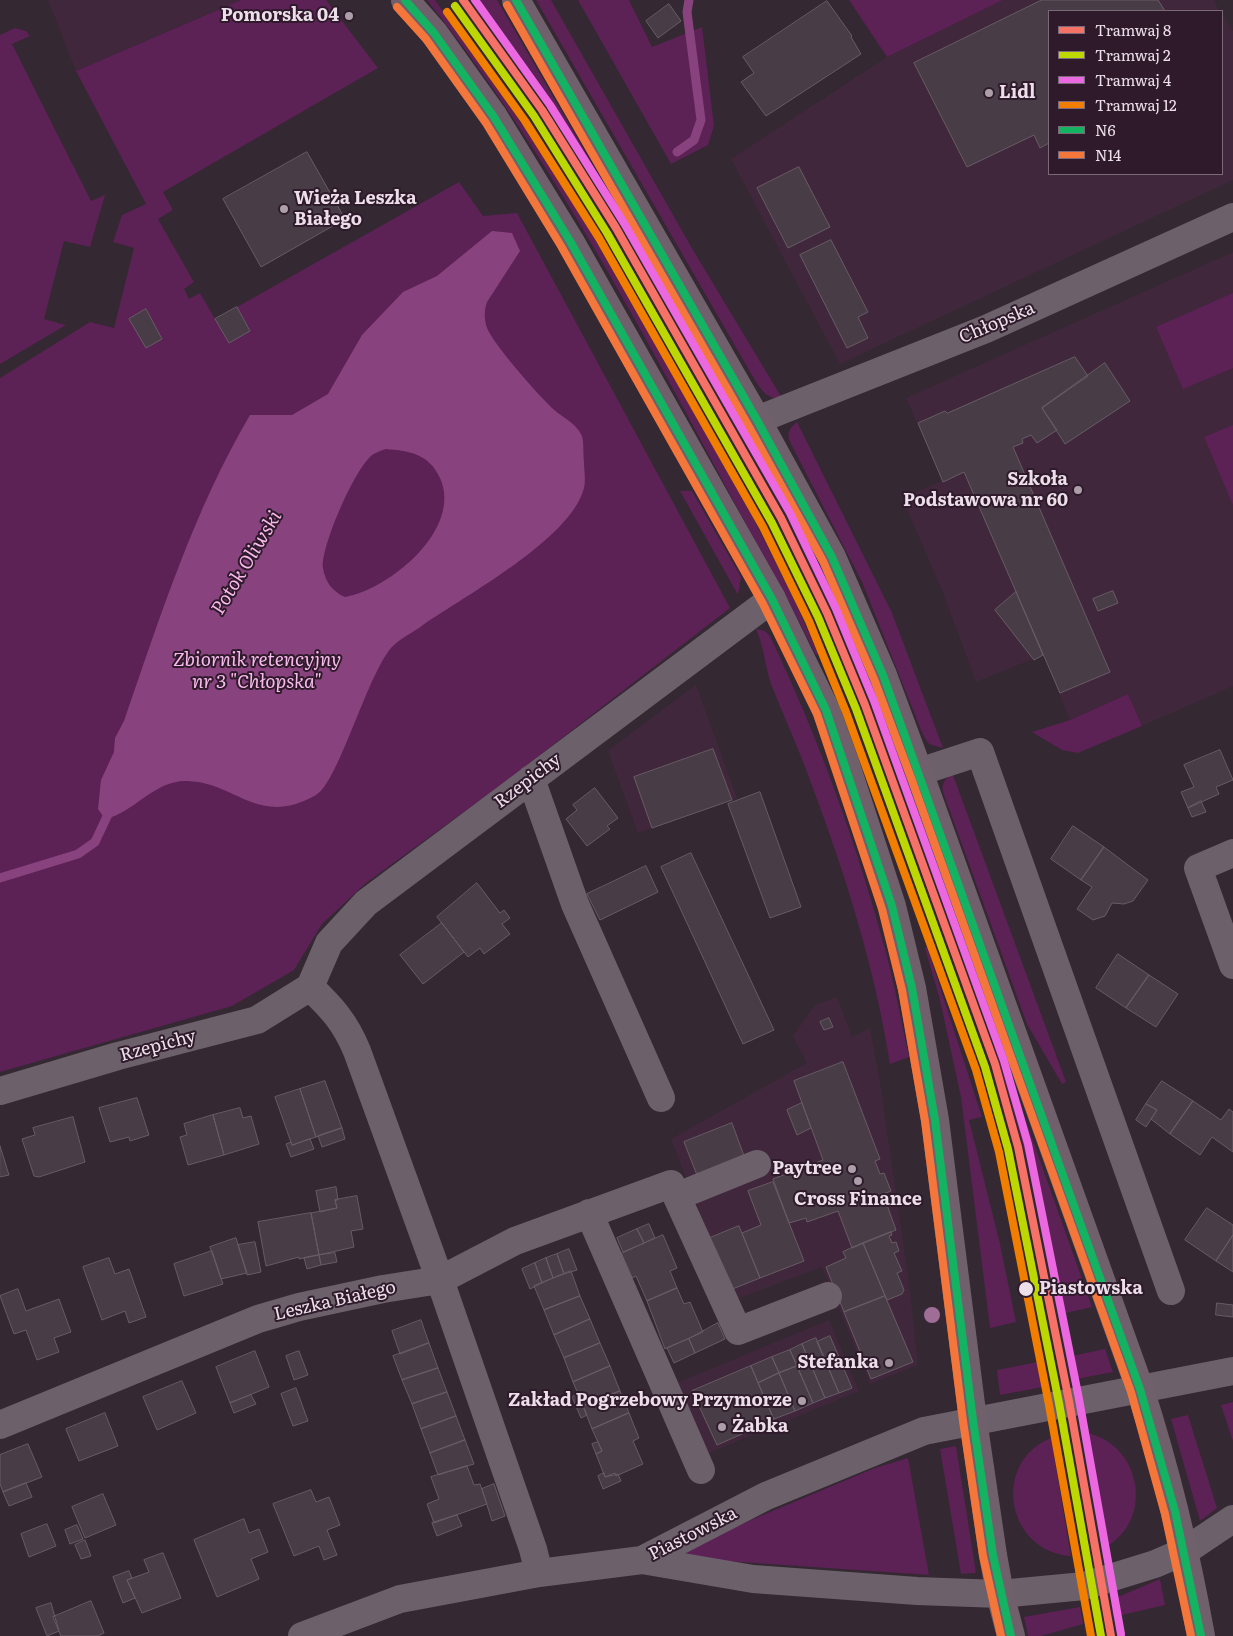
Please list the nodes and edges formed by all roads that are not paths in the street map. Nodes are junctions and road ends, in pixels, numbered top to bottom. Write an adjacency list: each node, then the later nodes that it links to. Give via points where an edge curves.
1 (405, 0): 5 (main road, via 434,33 500,126 570,242)
2 (516, 0): 4 (main road)
3 (1233, 217): 4 (street, Chłopska, via 986,329)
4 (757, 420): 6 (main road, via 832,558)
5 (772, 599): 7 (street, Rzepichy); 21 (main road, via 826,710 894,915 912,988 936,1120)
6 (919, 772): 17 (street, via 980,752); 20 (main road)
7 (531, 779): 10 (street, Rzepichy, via 366,903 329,943); 12 (street, via 575,904)
8 (1233, 853): 9 (street, via 1198,868)
9 (1233, 965)
10 (310, 986): 11 (street, Rzepichy, via 258,1020); 16 (street, via 331,1006 347,1028)
11 (0, 1091)
12 (660, 1098)
13 (757, 1164): 14 (street, Leszka Białego)
14 (674, 1190): 15 (street, Leszka Białego); 18 (street, via 738,1331)
15 (589, 1213): 16 (street, Leszka Białego, via 515,1241); 23 (street)
16 (440, 1280): 22 (street, Leszka Białego, via 383,1289 267,1316); 27 (street)
17 (1171, 1291)
18 (828, 1296)
19 (1233, 1371): 20 (street, Piastowska)
20 (1140, 1389): 21 (street, Piastowska); 25 (main road)
21 (973, 1420): 26 (street, Piastowska, via 924,1432 766,1496); 28 (main road)
22 (0, 1425)
23 (701, 1470)
24 (1233, 1519): 25 (street, Piastowska)
25 (1185, 1551): 28 (street, Piastowska, via 1084,1586); 31 (main road)
26 (642, 1560): 27 (street, Piastowska); 28 (street, Piastowska, via 753,1578)
27 (539, 1573): 29 (street, Piastowska, via 400,1600)
28 (1000, 1594): 30 (main road)
29 (302, 1636)
30 (1011, 1636)
31 (1201, 1636)

